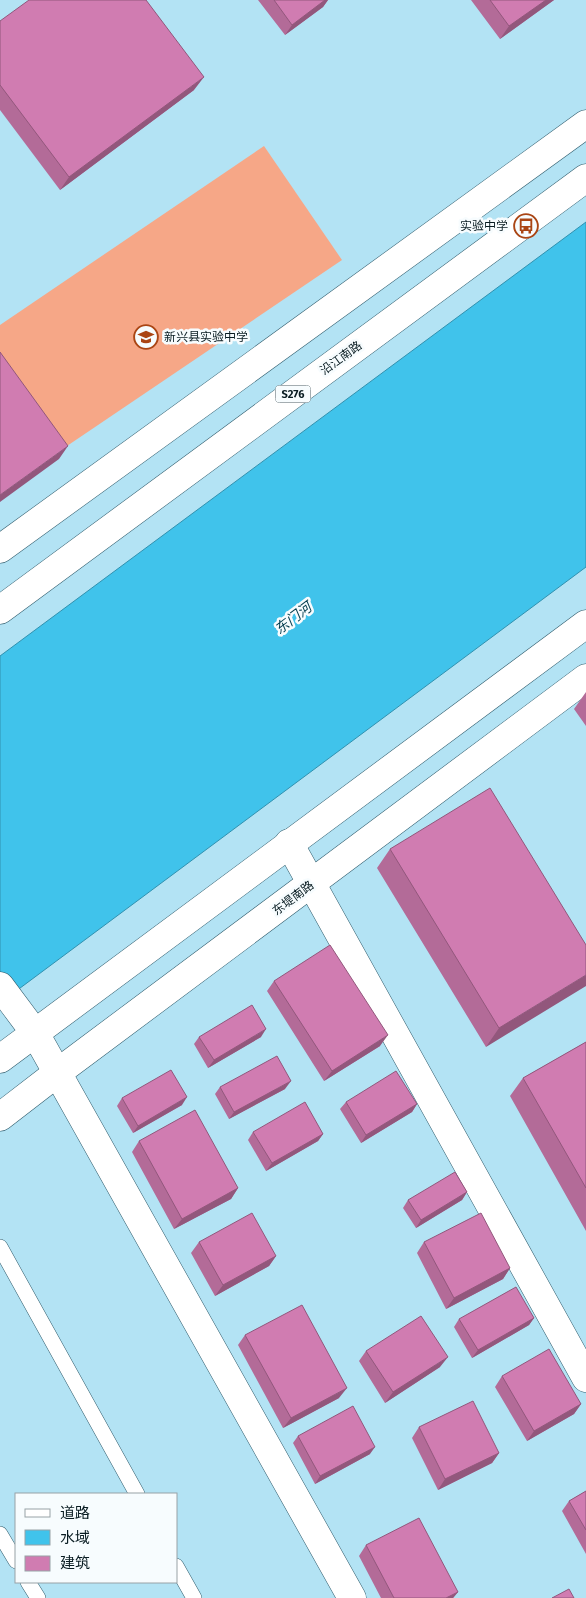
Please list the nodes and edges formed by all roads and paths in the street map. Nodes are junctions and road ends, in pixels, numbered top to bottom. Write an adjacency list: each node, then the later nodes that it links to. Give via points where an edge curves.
1 (586, 124): 3 (main road)
2 (586, 178): 4 (main road, 沿江南路 / S276)
3 (0, 549)
4 (0, 610)
5 (586, 624): 7 (main road)
6 (586, 678): 8 (main road, 东堤南路)
7 (289, 843): 8 (main road); 10 (main road)
8 (312, 884): 12 (main road, 东堤南路); 15 (main road)
9 (0, 986): 10 (main road)
10 (35, 1033): 11 (main road); 12 (main road)
11 (0, 1059)
12 (57, 1072): 13 (main road, 东堤南路); 23 (main road)
13 (0, 1117)
14 (0, 1247): 16 (lane)
15 (586, 1378)
16 (136, 1493)
17 (0, 1534): 18 (lane)
18 (15, 1559)
19 (178, 1570): 22 (lane)
20 (29, 1583): 21 (lane)
21 (38, 1598)
22 (194, 1598)
23 (352, 1598)

